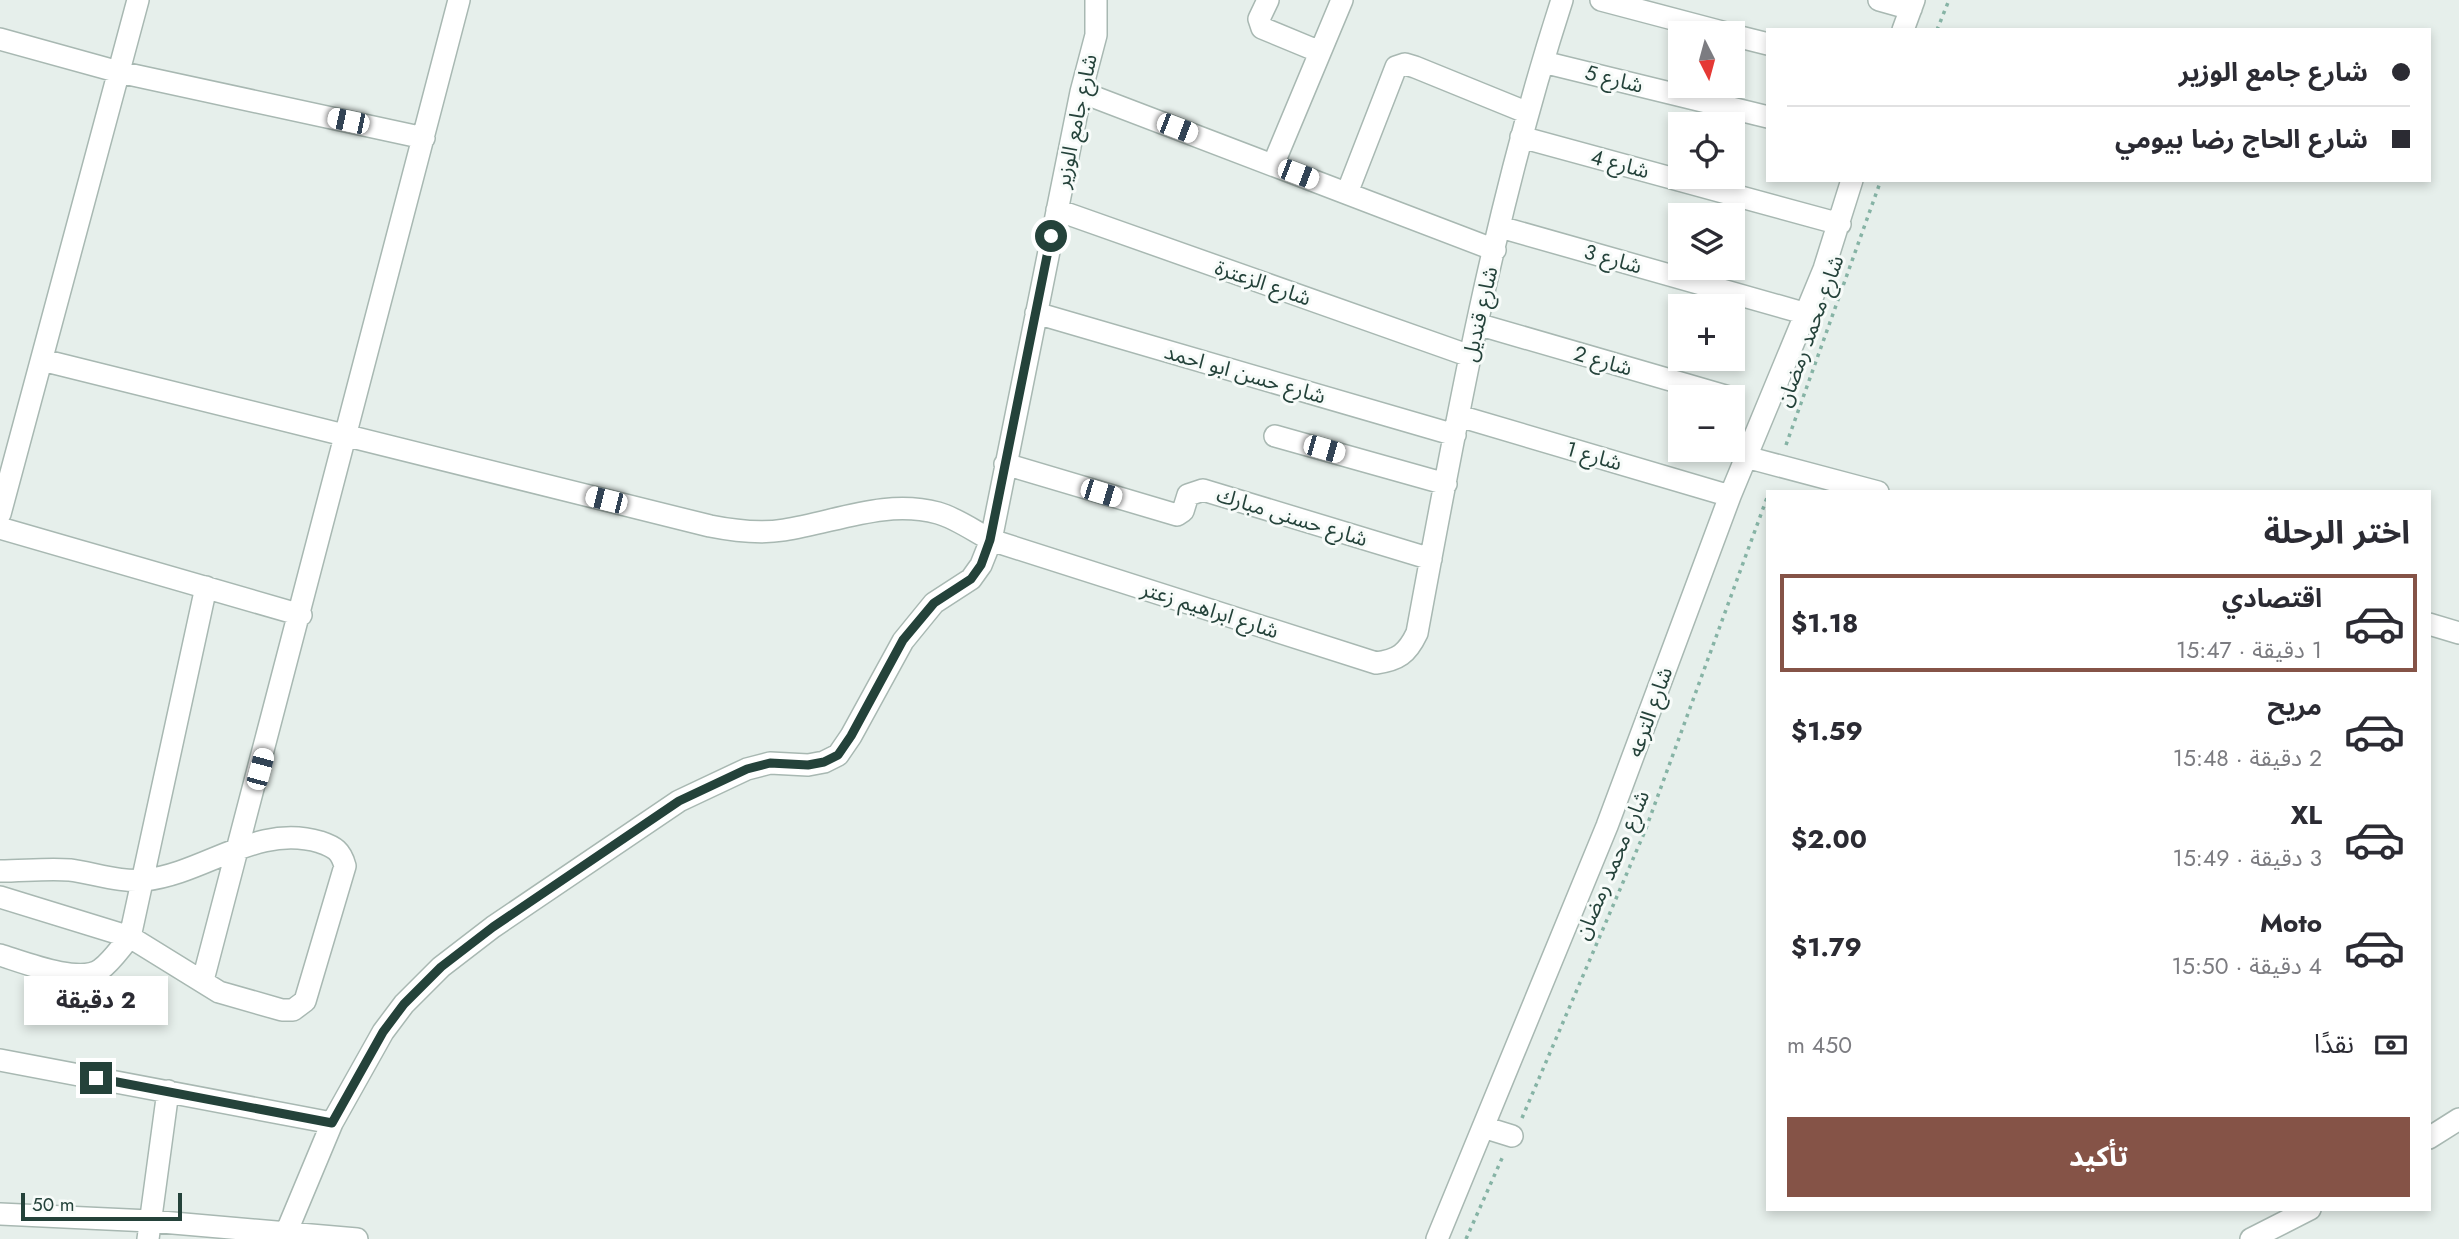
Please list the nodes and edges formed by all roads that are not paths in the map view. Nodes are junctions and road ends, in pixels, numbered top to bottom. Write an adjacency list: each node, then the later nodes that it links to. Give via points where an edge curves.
1 (138, 0): 17 (street)
2 (459, 0): 22 (street)
3 (1097, 0): 18 (street, شارع جامع الوزير, via 1096,35)
4 (1268, 0): 15 (street, via 1259,19 1262,28)
5 (1342, 0): 15 (street)
6 (1562, 0): 16 (street, شارع قنديل)
7 (1601, 0): 10 (street)
8 (1879, 0): 9 (street)
9 (1912, 4): 11 (street)
10 (1681, 21)
11 (1904, 28)
12 (1745, 38): 14 (street)
13 (0, 39): 17 (street)
14 (1766, 44)
15 (1320, 52): 23 (street)
16 (1543, 62): 19 (street, شارع قنديل); 20 (street, شارع 5)
17 (119, 72): 22 (street); 34 (street)
18 (1081, 92): 23 (street); 26 (street, شارع جامع الوزير)
19 (1528, 113): 21 (street, شارع قنديل); 25 (street, via 1415,67 1396,67)
20 (1766, 117)
21 (1521, 137): 27 (street, شارع 4); 28 (street, شارع قنديل)
22 (424, 138): 39 (street)
23 (1273, 165): 25 (street)
24 (1851, 182): 27 (street, شارع الترعه)
25 (1347, 193): 29 (street)
26 (1057, 210): 30 (street, شارع جامع الوزير); 33 (street, شارع الزعترة)
27 (1840, 224): 31 (street, شارع الترعه)
28 (1500, 227): 29 (street, شارع قنديل); 31 (street, شارع 3)
29 (1495, 250): 32 (street, شارع قنديل)
30 (1036, 313): 38 (street, شارع حسن ابو احمد); 42 (street, شارع جامع الوزير)
31 (1807, 314): 37 (street, شارع الترعه)
32 (1477, 324): 33 (street, شارع قنديل); 35 (street, شارع 2)
33 (1470, 356): 38 (street, شارع قنديل)
34 (42, 360): 39 (street, شارع ابراهيم زعتر); 46 (street)
35 (1686, 385)
36 (1745, 402): 37 (street, شارع 2)
37 (1765, 408): 41 (street, شارع الترعه)
38 (1457, 426): 43 (street, شارع قنديل); 45 (street, شارع 1)
39 (347, 435): 48 (street, شارع ابراهيم زعتر, via 710,527 749,533 785,530 854,512 919,510 940,514); 51 (street)
40 (1275, 436): 43 (street)
41 (1746, 457): 44 (street); 45 (street, شارع الترعه)
42 (1005, 464): 48 (street, شارع جامع الوزير); 49 (street, شارع حسنى مبارك, via 1177,515 1183,512 1188,495 1203,491)
43 (1446, 484): 49 (street, شارع قنديل)
44 (1870, 490)
45 (1730, 496): 66 (street, شارع الترعه, via 1607,826)
46 (0, 514)
47 (0, 528): 50 (street)
48 (990, 540): 53 (street, شارع ابراهيم زعتر, via 1376,663 1394,661 1409,650); 65 (street, شارع جامع الوزير, via 971,579 934,603 903,640 838,755 808,765 770,763 747,769 679,801 493,927 441,967 404,1004)
49 (1431, 559): 53 (street, شارع قنديل)
50 (206, 587): 51 (street); 57 (street)
51 (301, 615): 55 (street)
52 (2431, 625): 54 (street)
53 (1417, 633)
54 (2459, 633)
55 (240, 847): 57 (street); 61 (street); 61 (street, via 276,837 303,837 335,847 345,866 304,1001 293,1010 219,992)
56 (0, 871): 57 (street, via 66,870)
57 (142, 880): 59 (street)
58 (0, 897): 59 (street)
59 (130, 937): 60 (street, via 99,971 83,975); 61 (street)
60 (0, 955)
61 (203, 980)
62 (0, 1060): 63 (street)
63 (168, 1091): 65 (street); 71 (street)
64 (2459, 1119): 68 (street)
65 (332, 1123): 72 (street, شارع جامع الوزير)
66 (1483, 1127): 67 (street); 74 (street, شارع الترعه)
67 (1512, 1136)
68 (2431, 1137)
69 (2306, 1211): 75 (street)
70 (0, 1214): 71 (street)
71 (149, 1230): 72 (street)
72 (286, 1233): 73 (street)
73 (357, 1239)
74 (1437, 1239)
75 (2251, 1239)

